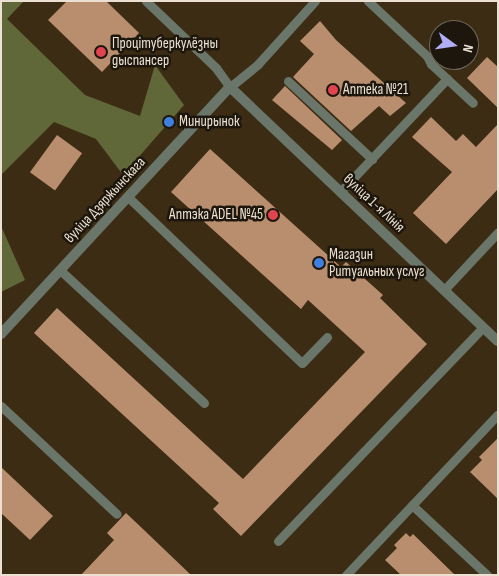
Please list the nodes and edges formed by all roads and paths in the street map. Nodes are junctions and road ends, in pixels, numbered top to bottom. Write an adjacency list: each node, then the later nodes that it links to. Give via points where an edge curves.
1 (146, 1): 6 (lane, via 216,68)
2 (315, 1): 6 (lane, via 258,64)
3 (368, 1): 4 (lane)
4 (447, 78): 7 (lane); 8 (lane)
5 (288, 81): 8 (lane)
6 (230, 87): 9 (street, вуліца 1-я Лінія); 10 (street, вуліца Дзяржынскага)
7 (473, 103)
8 (372, 159): 9 (lane)
9 (340, 192): 13 (street, вуліца 1-я Лінія)
10 (128, 197): 12 (street, вуліца Дзяржынскага); 16 (lane, via 302,363)
11 (498, 232): 13 (lane)
12 (60, 270): 15 (street, вуліца Дзяржынскага); 18 (lane)
13 (444, 290): 14 (street, вуліца 1-я Лінія)
14 (483, 327): 17 (street, вуліца 1-я Лінія); 23 (lane)
15 (1, 334)
16 (327, 337)
17 (498, 341)
18 (204, 403)
19 (1, 406): 22 (lane)
20 (498, 414): 21 (lane)
21 (412, 505): 24 (lane); 25 (lane)
22 (117, 514)
23 (278, 541)
24 (346, 575)
25 (487, 575)

